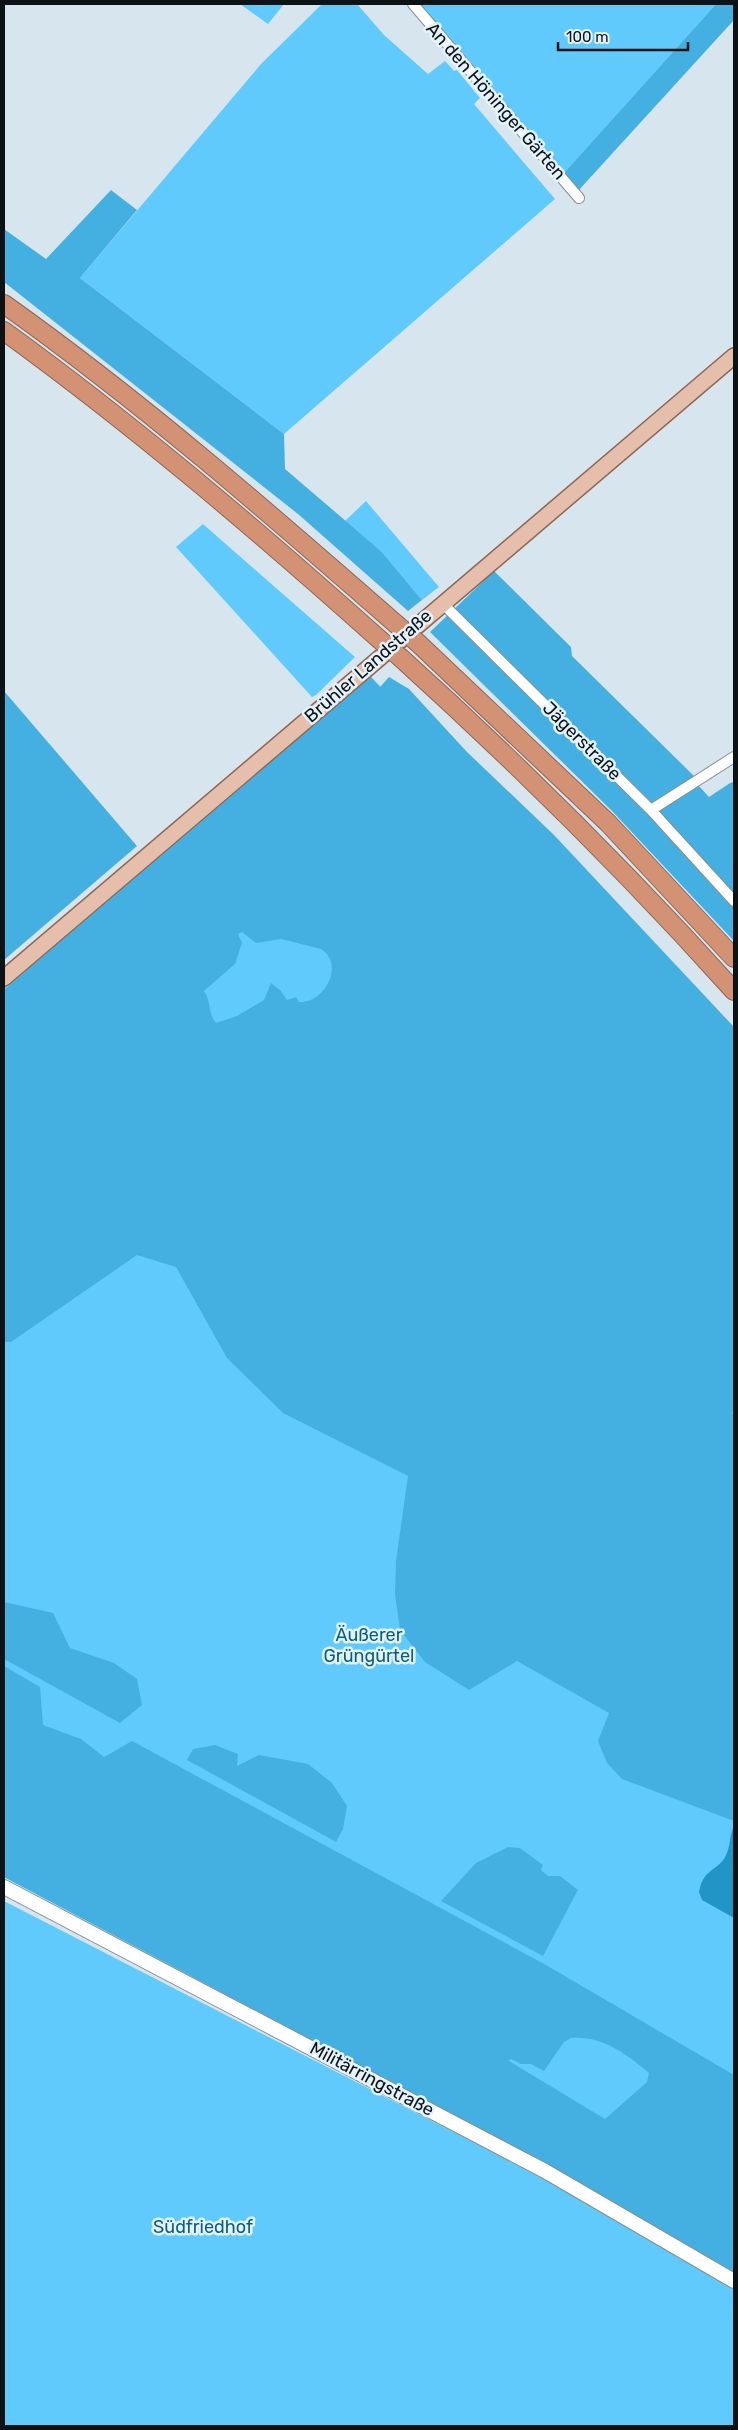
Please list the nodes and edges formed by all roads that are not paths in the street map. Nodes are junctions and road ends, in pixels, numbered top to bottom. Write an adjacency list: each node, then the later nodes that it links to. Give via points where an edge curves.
1 (412, 4): 2 (street, An den Höninger Gärten)
2 (579, 198)
3 (4, 304): 10 (highway, bridge, via 217,468 418,643 608,823)
4 (4, 331): 12 (highway, bridge, via 195,479 401,658 590,840)
5 (734, 356): 6 (main road, Brühler Landstraße)
6 (442, 602): 8 (street, Jägerstraße); 11 (main road, Brühler Landstraße)
7 (734, 757): 8 (street)
8 (651, 810): 9 (street, Jägerstraße)
9 (734, 900)
10 (734, 958)
11 (4, 978)
12 (734, 991)
13 (4, 1887): 14 (main road, Militärringstraße, via 537,2166)
14 (734, 2281)

